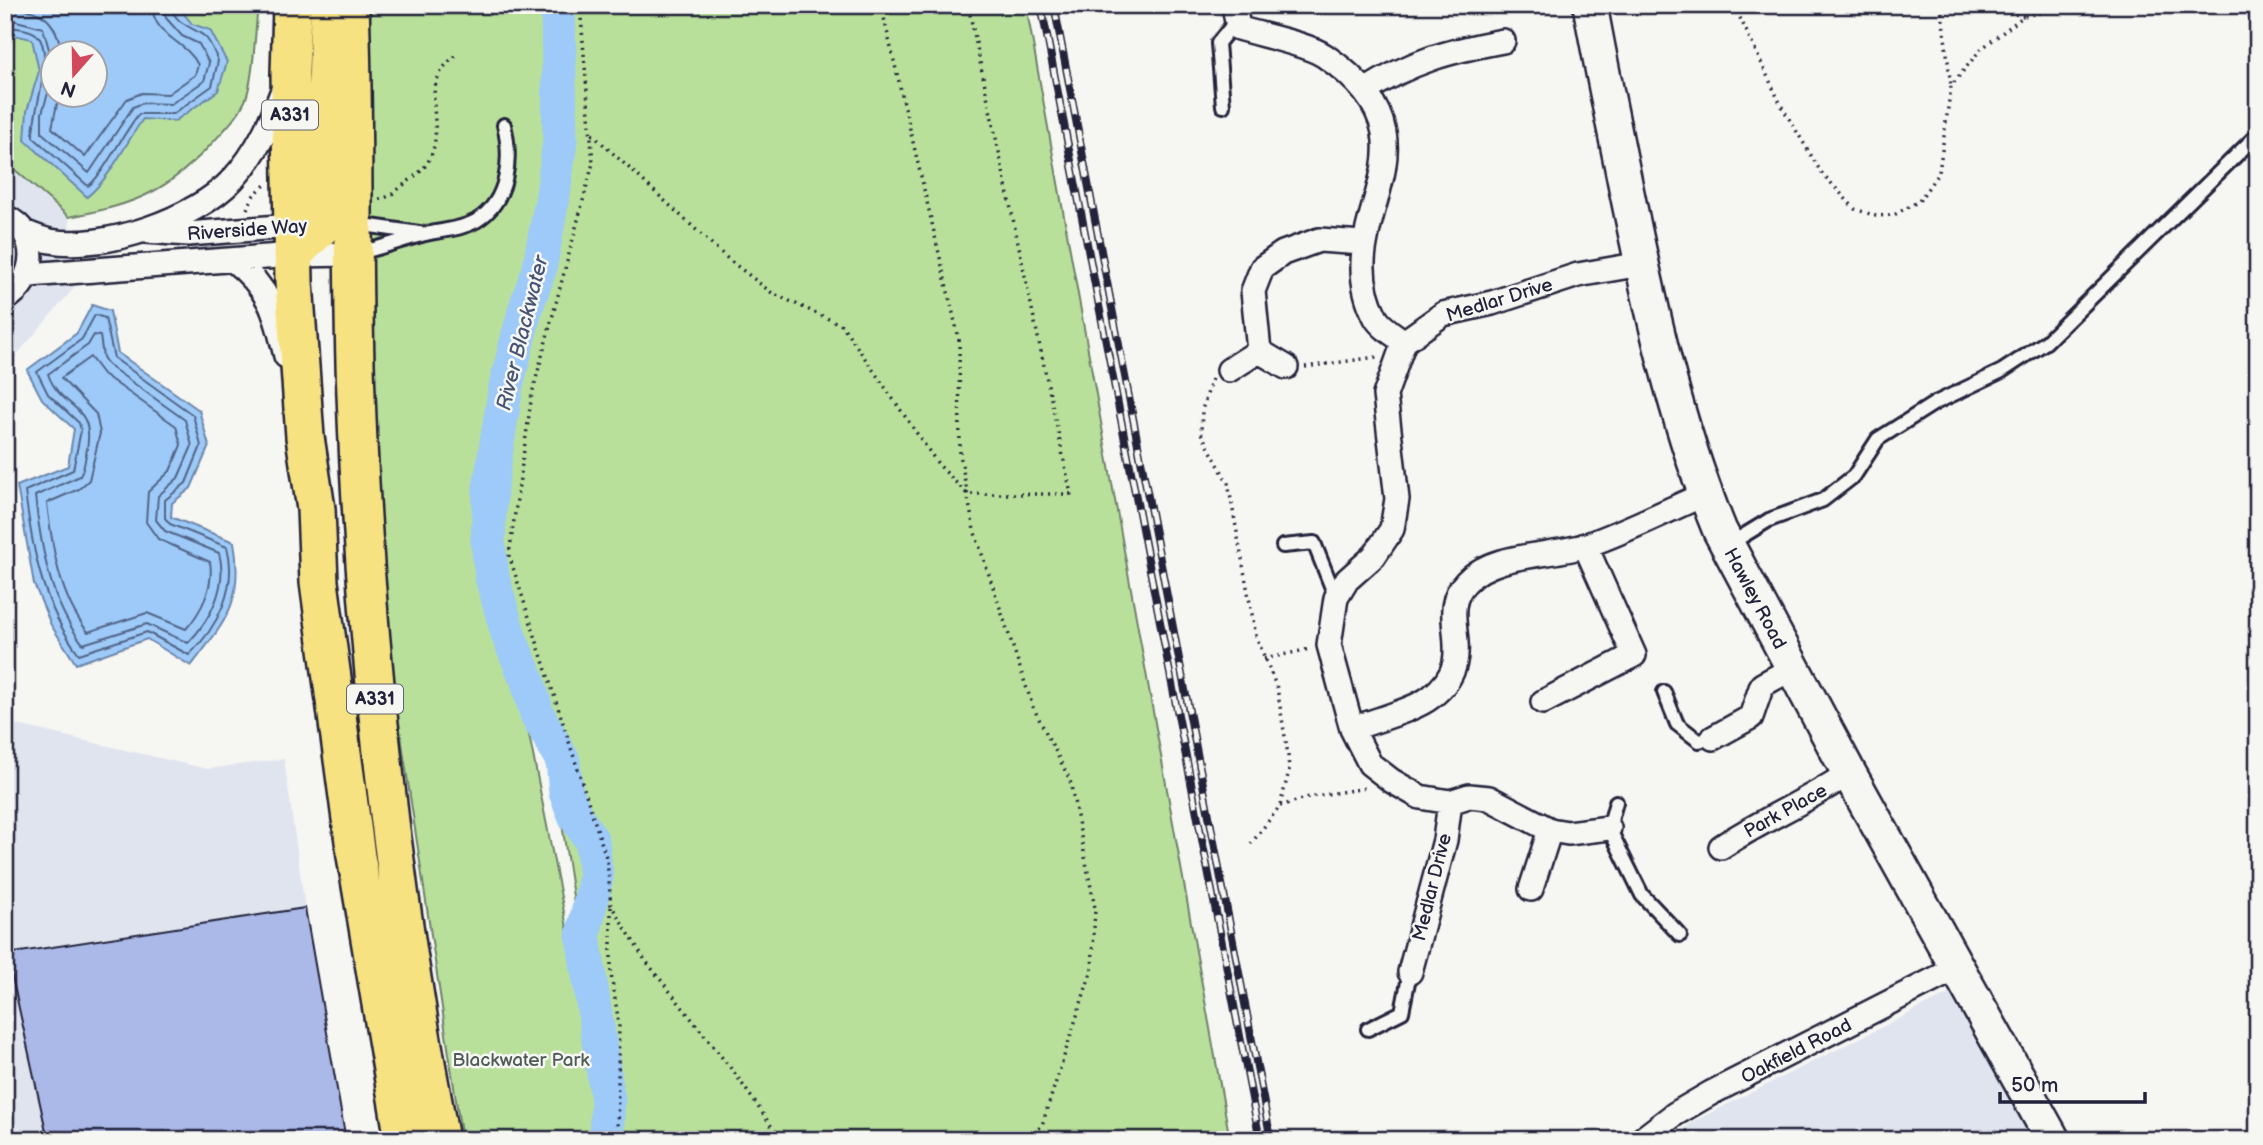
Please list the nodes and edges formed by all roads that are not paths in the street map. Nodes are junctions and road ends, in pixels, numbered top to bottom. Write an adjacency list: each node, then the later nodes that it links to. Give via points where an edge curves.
1 (292, 5): 7 (main road, A331)
2 (330, 5): 14 (main road, A331, via 325,98)
3 (351, 5): 14 (main road, A331)
4 (1590, 5): 19 (main road, Hawley Road)
5 (1236, 16): 8 (street, via 1323,55); 9 (lane, via 1218,43)
6 (1503, 41): 8 (street, via 1447,51 1400,69)
7 (290, 74): 13 (street, Riverside Way, via 265,134 235,177 211,200); 14 (main road, A331)
8 (1365, 91): 17 (street, via 1384,127 1386,167)
9 (1223, 106)
10 (504, 125): 16 (lane, via 509,146 500,197 476,221)
11 (2258, 134): 29 (lane, via 2046,342 1878,439 1854,476 1823,500 1769,520)
12 (5, 217): 15 (street, Riverside Way)
13 (140, 230): 14 (street, Riverside Way, via 188,234); 15 (street, Riverside Way, via 67,242)
14 (331, 231): 16 (lane); 16 (lane, via 399,244); 18 (street, Riverside Way); 26 (main road, A331); 51 (main road, A331, via 356,398 377,727)
15 (24, 232): 20 (street, via 32,257)
16 (426, 234)
17 (1363, 243): 22 (street, via 1363,280 1376,320); 23 (street, via 1319,240 1283,253 1262,268 1253,291)
18 (233, 260): 20 (street, Riverside Way); 26 (street, Riverside Way, via 260,284 273,306)
19 (1641, 264): 22 (street, Medlar Drive, via 1578,275 1443,314); 27 (main road, Hawley Road, via 1667,377)
20 (29, 275): 21 (street, via 19,290)
21 (5, 299)
22 (1400, 349): 31 (street, via 1385,395 1397,499 1392,528)
23 (1259, 351): 24 (street); 25 (street)
24 (1286, 367)
25 (1229, 370)
26 (305, 437): 47 (main road, A331, via 316,509 319,582)
27 (1705, 494): 28 (street); 29 (main road, Hawley Road)
28 (1586, 545): 34 (street, via 1634,655); 35 (street, via 1499,562 1465,582 1454,608 1458,662 1448,681 1429,699)
29 (1728, 545): 32 (main road, Hawley Road)
30 (1283, 546): 31 (lane, via 1314,543)
31 (1336, 598): 35 (street, via 1329,645)
32 (1793, 668): 36 (street, via 1762,685 1751,717); 37 (main road, Hawley Road)
33 (1664, 692): 36 (lane, via 1677,724 1699,741)
34 (1544, 702)
35 (1352, 729): 38 (street, via 1370,764 1392,781 1420,797)
36 (1713, 738)
37 (1849, 773): 42 (street, Park Place); 45 (main road, Hawley Road)
38 (1450, 802): 41 (street, via 1469,796 1489,798); 46 (street, Medlar Drive, via 1445,840)
39 (1616, 802): 40 (lane)
40 (1609, 828): 41 (street, via 1567,833); 44 (lane, via 1642,895)
41 (1550, 830): 43 (street)
42 (1720, 847)
43 (1531, 889)
44 (1680, 935)
45 (1957, 968): 52 (street, Oakfield Road, via 1711,1093); 53 (main road, Hawley Road)
46 (1410, 972): 48 (lane, via 1402,1012)
47 (377, 994): 49 (lane); 50 (main road, A331)
48 (1368, 1030)
49 (390, 1140)
50 (404, 1140)
51 (440, 1140)
52 (1641, 1140)
53 (2053, 1140)

